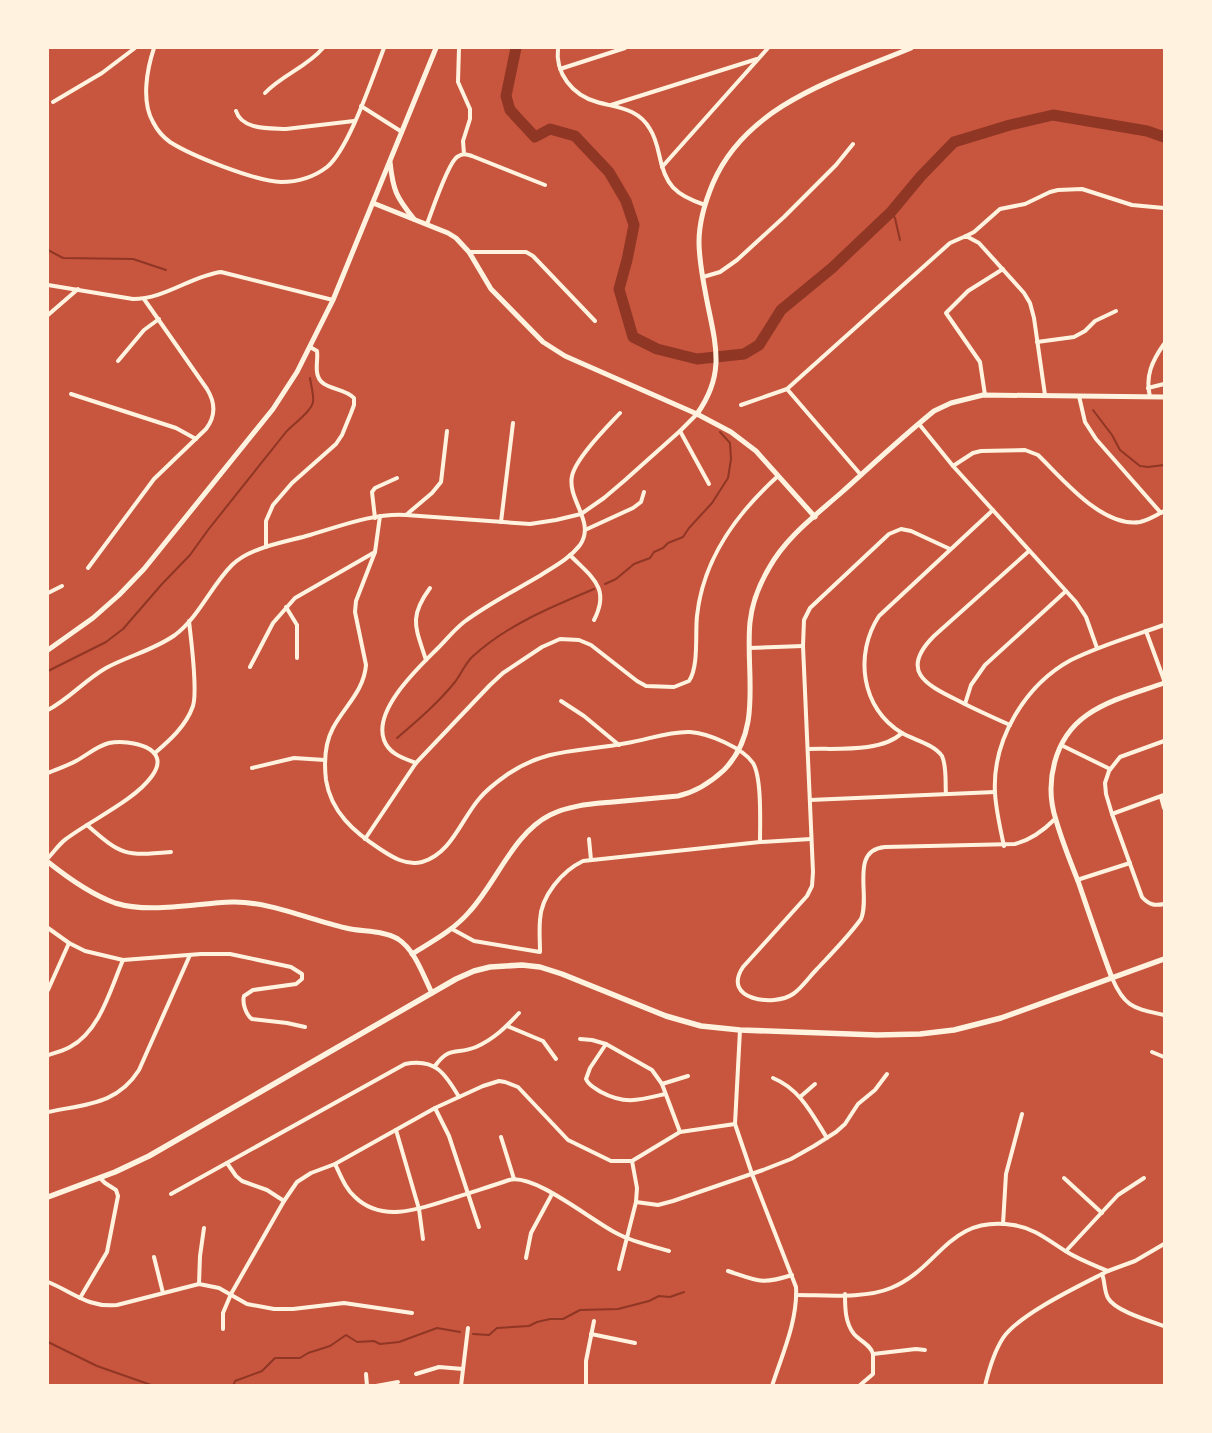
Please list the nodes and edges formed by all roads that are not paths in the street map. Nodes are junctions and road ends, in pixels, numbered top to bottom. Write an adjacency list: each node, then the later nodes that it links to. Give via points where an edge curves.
1 (135, 48): 14 (street, via 102,73)
2 (154, 48): 18 (street, via 147,100 153,123 171,142 235,170 282,182 314,175 334,160)
3 (323, 48): 13 (street)
4 (384, 48): 16 (street)
5 (436, 48): 19 (street)
6 (459, 48): 21 (street, via 458,82 470,109 462,141)
7 (558, 48): 12 (street)
8 (625, 48): 12 (street)
9 (768, 48): 11 (street)
10 (911, 48): 26 (street, via 812,90 763,119 747,132 725,160)
11 (759, 58): 15 (street); 23 (street)
12 (560, 70): 15 (street, via 566,82 578,93)
13 (265, 93)
14 (53, 102)
15 (611, 105): 23 (street, via 633,112 644,120 654,136)
16 (361, 106): 18 (street); 19 (street)
17 (236, 111): 18 (street, via 238,118 252,126 286,129)
18 (354, 121)
19 (402, 132): 22 (street)
20 (853, 144): 33 (street, via 794,207 737,260 720,272)
21 (464, 154): 24 (street); 29 (street, via 459,155 452,165)
22 (390, 162): 25 (street); 28 (street, via 395,192)
23 (662, 167): 26 (street, via 675,190)
24 (545, 185)
25 (373, 203): 28 (street); 37 (street)
26 (705, 205): 33 (street, via 699,241)
27 (1164, 208): 30 (street, via 1141,207 1072,188 1000,209)
28 (414, 220): 29 (street)
29 (427, 224): 31 (street, via 456,238)
30 (966, 236): 32 (street, via 979,243); 48 (street, via 950,243)
31 (469, 252): 41 (street, via 526,252); 57 (street, via 491,289 543,342 565,356)
32 (1003, 269): 42 (street, via 1030,303); 50 (street, via 968,291 947,310 946,315 980,362)
33 (702, 277): 57 (street, via 717,364 709,396)
34 (48, 285): 35 (street)
35 (78, 289): 36 (street); 39 (street)
36 (144, 299): 37 (street, via 221,272); 40 (street)
37 (332, 300): 44 (street)
38 (1116, 310): 42 (street, via 1074,337)
39 (48, 315)
40 (159, 319): 45 (street, via 138,335); 62 (street, via 212,396 212,419)
41 (596, 321)
42 (1038, 342): 51 (street)
43 (1164, 344): 47 (street, via 1148,376)
44 (310, 347): 77 (street, via 317,351 317,373 321,382 351,395 354,405 336,444 272,505 266,521); 95 (street, via 273,410 144,569 93,618)
45 (118, 361)
46 (1164, 384): 47 (street)
47 (1148, 388): 53 (street)
48 (787, 389): 55 (street); 64 (street)
49 (71, 394): 62 (street, via 176,428)
50 (985, 395): 51 (street); 59 (street, via 951,403)
51 (1045, 396): 52 (street)
52 (1079, 396): 53 (street); 70 (street, via 1085,422 1096,439)
53 (1150, 397): 54 (street)
54 (1164, 397)
55 (741, 405)
56 (620, 413): 71 (street, via 572,474 572,490)
57 (697, 414): 61 (street); 65 (street, via 742,440)
58 (513, 423): 75 (street)
59 (919, 424): 63 (street); 64 (street)
60 (447, 431): 72 (street, via 441,482)
61 (680, 431): 67 (street); 71 (street, via 604,498)
62 (196, 439): 82 (street, via 154,479)
63 (953, 466): 69 (street); 70 (street, via 981,451 1030,451 1084,500 1112,517 1139,522)
64 (861, 475): 74 (street)
65 (778, 476): 74 (street); 112 (street, via 736,519 710,563 698,610 694,669 686,684 663,688 646,686 591,645 572,638 560,639 503,673)
66 (397, 478): 73 (street, via 372,492)
67 (710, 484)
68 (644, 492): 76 (street, via 633,508)
69 (993, 510): 78 (street); 79 (street)
70 (1162, 512)
71 (581, 514): 75 (street, via 530,524); 76 (street)
72 (406, 515): 73 (street); 75 (street)
73 (378, 517): 77 (street); 80 (street)
74 (814, 517): 93 (street, via 789,541 762,582 752,614)
75 (501, 522)
76 (585, 530): 81 (street, via 581,543)
77 (266, 547): 89 (street, via 243,556 232,565)
78 (950, 549): 92 (street, via 905,529 889,534 810,608 804,620); 104 (street, via 879,616 865,649 868,691 881,713)
79 (1029, 551): 85 (street); 101 (street, via 934,636 920,654 918,668 921,677 937,690)
80 (375, 552): 87 (street, via 303,592); 111 (street, via 356,601 355,612 365,673 333,728)
81 (570, 555): 88 (street, via 598,585 601,595); 97 (street, via 464,622)
82 (88, 568)
83 (62, 586): 86 (street)
84 (430, 588): 97 (street, via 416,610 415,619)
85 (1066, 591): 94 (street, via 1086,617); 101 (street, via 979,672)
86 (48, 592)
87 (286, 607): 96 (street, via 297,625); 98 (street, via 268,631)
88 (594, 620)
89 (189, 621): 102 (street, via 163,642 100,672); 110 (street, via 193,705 181,727)
90 (1164, 625): 91 (street)
91 (1146, 632): 94 (street); 99 (street)
92 (803, 646): 93 (street); 108 (street)
93 (749, 648): 109 (street, via 750,715)
94 (1097, 648): 103 (street, via 1071,660 1044,680 1027,698)
95 (48, 650)
96 (297, 658)
97 (426, 660): 112 (street, via 398,692 382,734 389,748 399,757)
98 (250, 667)
99 (1164, 681): 106 (street, via 1095,710 1069,733)
100 (561, 701): 107 (street)
101 (965, 704): 103 (street)
102 (48, 710)
103 (1010, 725): 116 (street, via 998,758)
104 (902, 733): 108 (street, via 889,743 874,747); 117 (street, via 941,755)
105 (1164, 741): 114 (street, via 1120,757)
106 (1062, 744): 114 (street); 122 (street, via 1051,785)
107 (619, 745): 109 (street, via 690,732 705,734); 124 (street, via 563,751 522,765 492,786 450,842 427,860 403,862)
108 (808, 749): 119 (street)
109 (738, 751): 127 (street, via 753,763 757,772); 136 (street, via 719,775 691,793 576,806 549,815 524,835 486,892)
110 (155, 754): 115 (street, via 143,745 111,743); 123 (street, via 156,770 146,783)
111 (325, 760): 113 (street, via 294,758); 124 (street, via 326,781 334,805 348,825)
112 (416, 764): 124 (street)
113 (252, 768)
114 (1110, 769): 121 (street, via 1105,789)
115 (48, 773)
116 (995, 792): 117 (street); 128 (street)
117 (946, 794): 119 (street)
118 (1163, 796): 120 (street); 121 (street)
119 (810, 800): 126 (street)
120 (1164, 808)
121 (1112, 814): 132 (street)
122 (1055, 819): 128 (street, via 1029,839); 133 (street)
123 (87, 825): 129 (street, via 119,850 140,854); 130 (street, via 65,840)
124 (365, 839)
125 (589, 839): 131 (street)
126 (811, 839): 127 (street); 128 (street, via 810,892 739,973 738,987 744,995 772,1000 793,994 853,930 864,910 864,864 872,850 885,847)
127 (760, 842): 131 (street)
128 (1004, 846)
129 (171, 852)
130 (48, 860): 138 (street, via 86,889 116,903 152,907 249,903 389,936 398,939)
131 (591, 860): 136 (street, via 570,867 545,901 540,920 540,952 474,941)
132 (1130, 864): 133 (street); 134 (street, via 1145,900 1152,905)
133 (1078, 880): 142 (street)
134 (1164, 904)
135 (48, 928): 137 (street)
136 (452, 930): 138 (street)
137 (68, 943): 141 (street, via 85,951); 143 (street)
138 (412, 954): 144 (street)
139 (190, 955): 141 (street); 148 (street, via 230,954 291,966 303,977 300,982 253,990 244,996 243,1003 252,1019); 166 (street, via 132,1081 104,1100)
140 (1164, 959): 142 (main road)
141 (123, 960): 153 (street, via 91,1029 71,1047)
142 (1112, 978): 146 (street, via 1125,1001 1139,1009); 149 (main road, via 1001,1018 954,1030 877,1035)
143 (48, 990)
144 (432, 993): 149 (main road, via 474,971 522,965 562,974 689,1024); 177 (main road, via 149,1156)
145 (519, 1013): 147 (street)
146 (1164, 1015)
147 (507, 1026): 155 (street, via 543,1041); 156 (street, via 478,1046 444,1055)
148 (306, 1027)
149 (740, 1030): 168 (street)
150 (580, 1039): 151 (street)
151 (606, 1044): 160 (street, via 647,1066); 162 (street, via 588,1072 586,1079 589,1084 624,1101)
152 (1152, 1052): 154 (street)
153 (48, 1055)
154 (1164, 1057)
155 (556, 1059)
156 (435, 1066): 163 (street, via 450,1080); 174 (street, via 414,1062 405,1064)
157 (887, 1074): 172 (street, via 858,1104 845,1124)
158 (688, 1076): 160 (street)
159 (773, 1078): 164 (street, via 789,1086)
160 (662, 1084): 162 (street)
161 (815, 1084): 164 (street)
162 (666, 1094): 170 (street)
163 (459, 1097): 165 (street); 173 (street, via 493,1082 511,1084 524,1093 568,1140 604,1158)
164 (800, 1097): 172 (street)
165 (435, 1108): 169 (street); 182 (street, via 449,1136)
166 (48, 1112)
167 (1022, 1114): 189 (street, via 1006,1174)
168 (735, 1124): 170 (street); 176 (street)
169 (396, 1130): 175 (street); 187 (street)
170 (680, 1132): 173 (street)
171 (501, 1137): 180 (street)
172 (827, 1138): 176 (street)
173 (632, 1161): 186 (street)
174 (227, 1163): 181 (street); 185 (street, via 242,1181 267,1190)
175 (335, 1164): 185 (street, via 302,1178); 187 (street, via 347,1189 364,1204 384,1211)
176 (752, 1174): 186 (street, via 662,1204); 203 (street)
177 (100, 1177): 184 (main road); 210 (street, via 116,1190 118,1196 107,1252)
178 (1064, 1178): 188 (street)
179 (1144, 1178): 188 (street, via 1118,1195)
180 (514, 1179): 182 (street); 183 (street, via 531,1182)
181 (170, 1194)
182 (468, 1194): 187 (street); 190 (street)
183 (552, 1194): 192 (street); 198 (street, via 531,1233)
184 (48, 1197)
185 (284, 1201): 207 (street)
186 (636, 1202): 192 (street)
187 (419, 1210): 193 (street)
188 (1102, 1213): 196 (street)
189 (1003, 1224): 196 (street, via 1036,1232); 208 (street, via 978,1227 956,1237 924,1267 898,1285 876,1292)
190 (479, 1227)
191 (204, 1228): 205 (street)
192 (627, 1238): 195 (street); 199 (street)
193 (423, 1239)
194 (1164, 1244): 201 (street, via 1136,1261)
195 (669, 1251)
196 (1066, 1251): 201 (street)
197 (154, 1257): 206 (street)
198 (526, 1258)
199 (619, 1269)
200 (728, 1271): 203 (street, via 764,1281)
201 (1108, 1271): 202 (street)
202 (1102, 1274): 213 (street, via 1108,1298 1114,1304); 230 (street, via 1034,1313 1004,1337 990,1366)
203 (792, 1275): 209 (street)
204 (48, 1282): 210 (street)
205 (199, 1284): 206 (street); 207 (street)
206 (162, 1293): 210 (street, via 110,1306 92,1304)
207 (231, 1294): 211 (street, via 247,1304 274,1309 344,1303); 215 (street, via 224,1313)
208 (845, 1294): 209 (street); 219 (street, via 850,1328)
209 (796, 1295): 228 (street, via 792,1321)
210 (80, 1298)
211 (412, 1313)
212 (594, 1321): 216 (street)
213 (1164, 1326)
214 (468, 1328): 220 (street)
215 (223, 1329)
216 (591, 1334): 217 (street); 227 (street)
217 (635, 1343)
218 (925, 1350): 219 (street)
219 (873, 1354): 229 (street, via 873,1374)
220 (463, 1369): 222 (street, via 438,1368); 226 (street)
221 (366, 1374): 224 (street)
222 (416, 1374)
223 (398, 1382): 225 (street)
224 (367, 1386)
225 (376, 1386)
226 (462, 1386)
227 (586, 1386)
228 (772, 1386)
229 (859, 1386)
230 (985, 1386)

